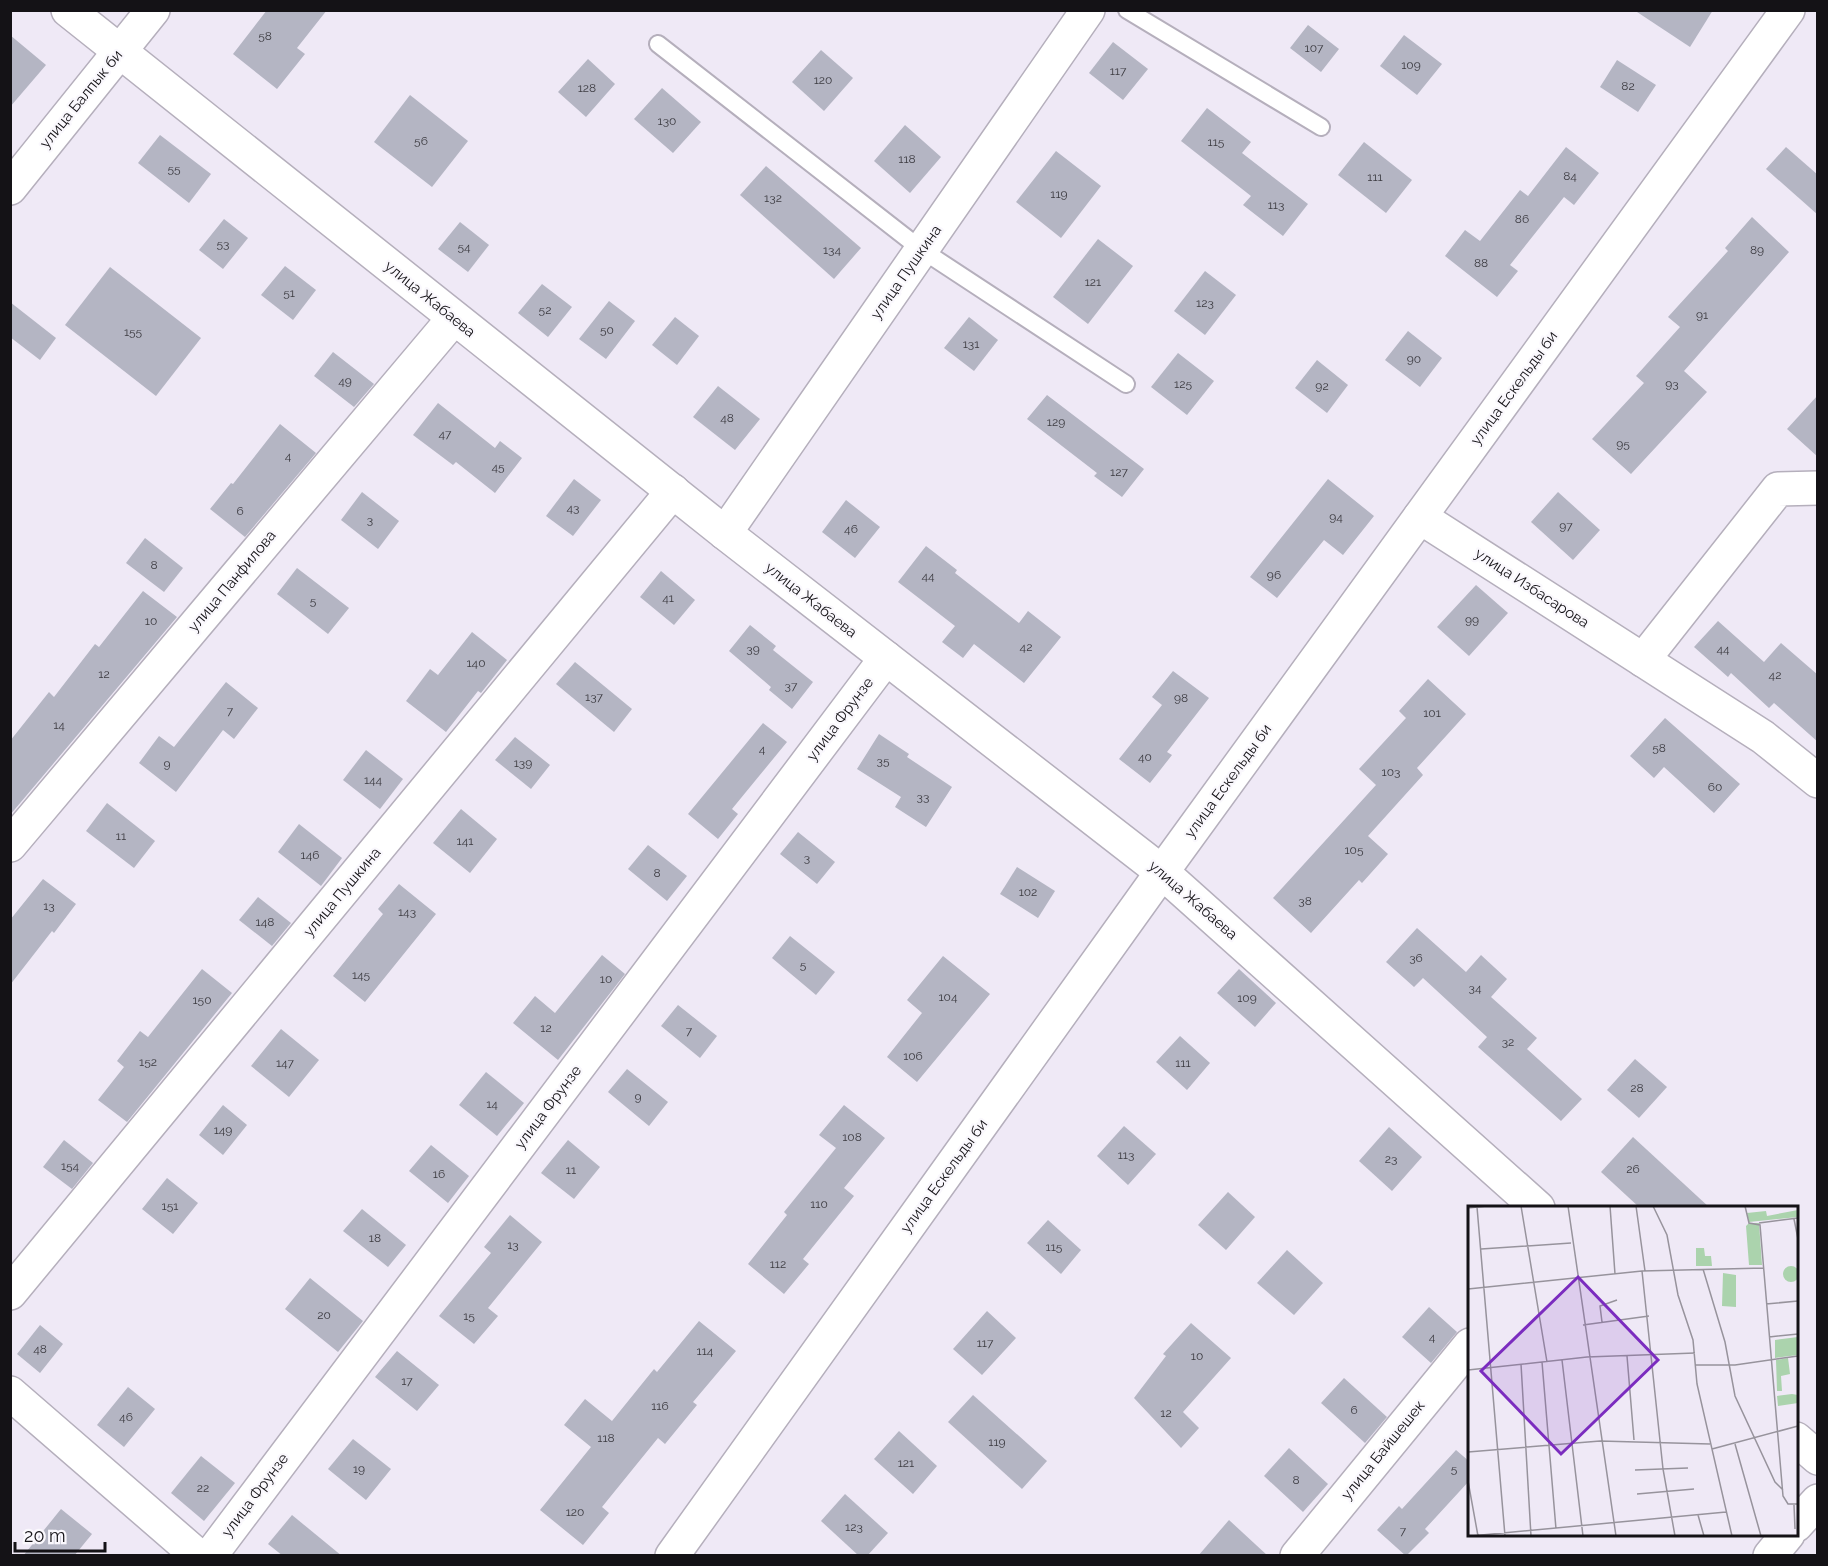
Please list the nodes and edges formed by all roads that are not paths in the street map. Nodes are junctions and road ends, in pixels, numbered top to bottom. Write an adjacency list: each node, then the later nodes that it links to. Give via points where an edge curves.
1 (69, 10): 7 (street, улица Жабаева)
2 (153, 10): 7 (street, улица Балпык би)
3 (1088, 10): 10 (street, улица Пушкина)
4 (1127, 10): 8 (lane)
5 (1788, 10): 15 (street, улица Ескельды би)
6 (658, 44): 10 (lane)
7 (120, 50): 9 (street, улица Балпык би); 11 (street, улица Жабаева)
8 (1321, 127)
9 (10, 188)
10 (922, 250): 12 (lane); 16 (street, улица Пушкина)
11 (454, 318): 14 (street, улица Жабаева); 20 (street, улица Панфилова)
12 (1126, 384)
13 (1818, 488): 18 (street, via 1778,489)
14 (673, 490): 16 (street, улица Жабаева); 23 (street, улица Пушкина)
15 (1420, 517): 18 (street, улица Избасарова); 21 (street, улица Ескельды би)
16 (725, 533): 17 (street, улица Жабаева)
17 (886, 658): 21 (street, улица Жабаева); 32 (street, улица Фрунзе)
18 (1643, 660): 19 (street, улица Избасарова, via 1763,737)
19 (1818, 781)
20 (10, 845)
21 (1162, 872): 22 (street, улица Жабаева); 33 (street, улица Ескельды би)
22 (1536, 1206)
23 (10, 1293)
24 (1468, 1347): 34 (street, улица Байшешек)
25 (10, 1394): 31 (street)
26 (1798, 1440): 27 (street)
27 (1818, 1458)
28 (1818, 1501): 29 (street)
29 (1798, 1524)
30 (1786, 1536): 35 (street)
31 (198, 1556)
32 (210, 1556)
33 (672, 1556)
34 (1297, 1556)
35 (1770, 1556)

